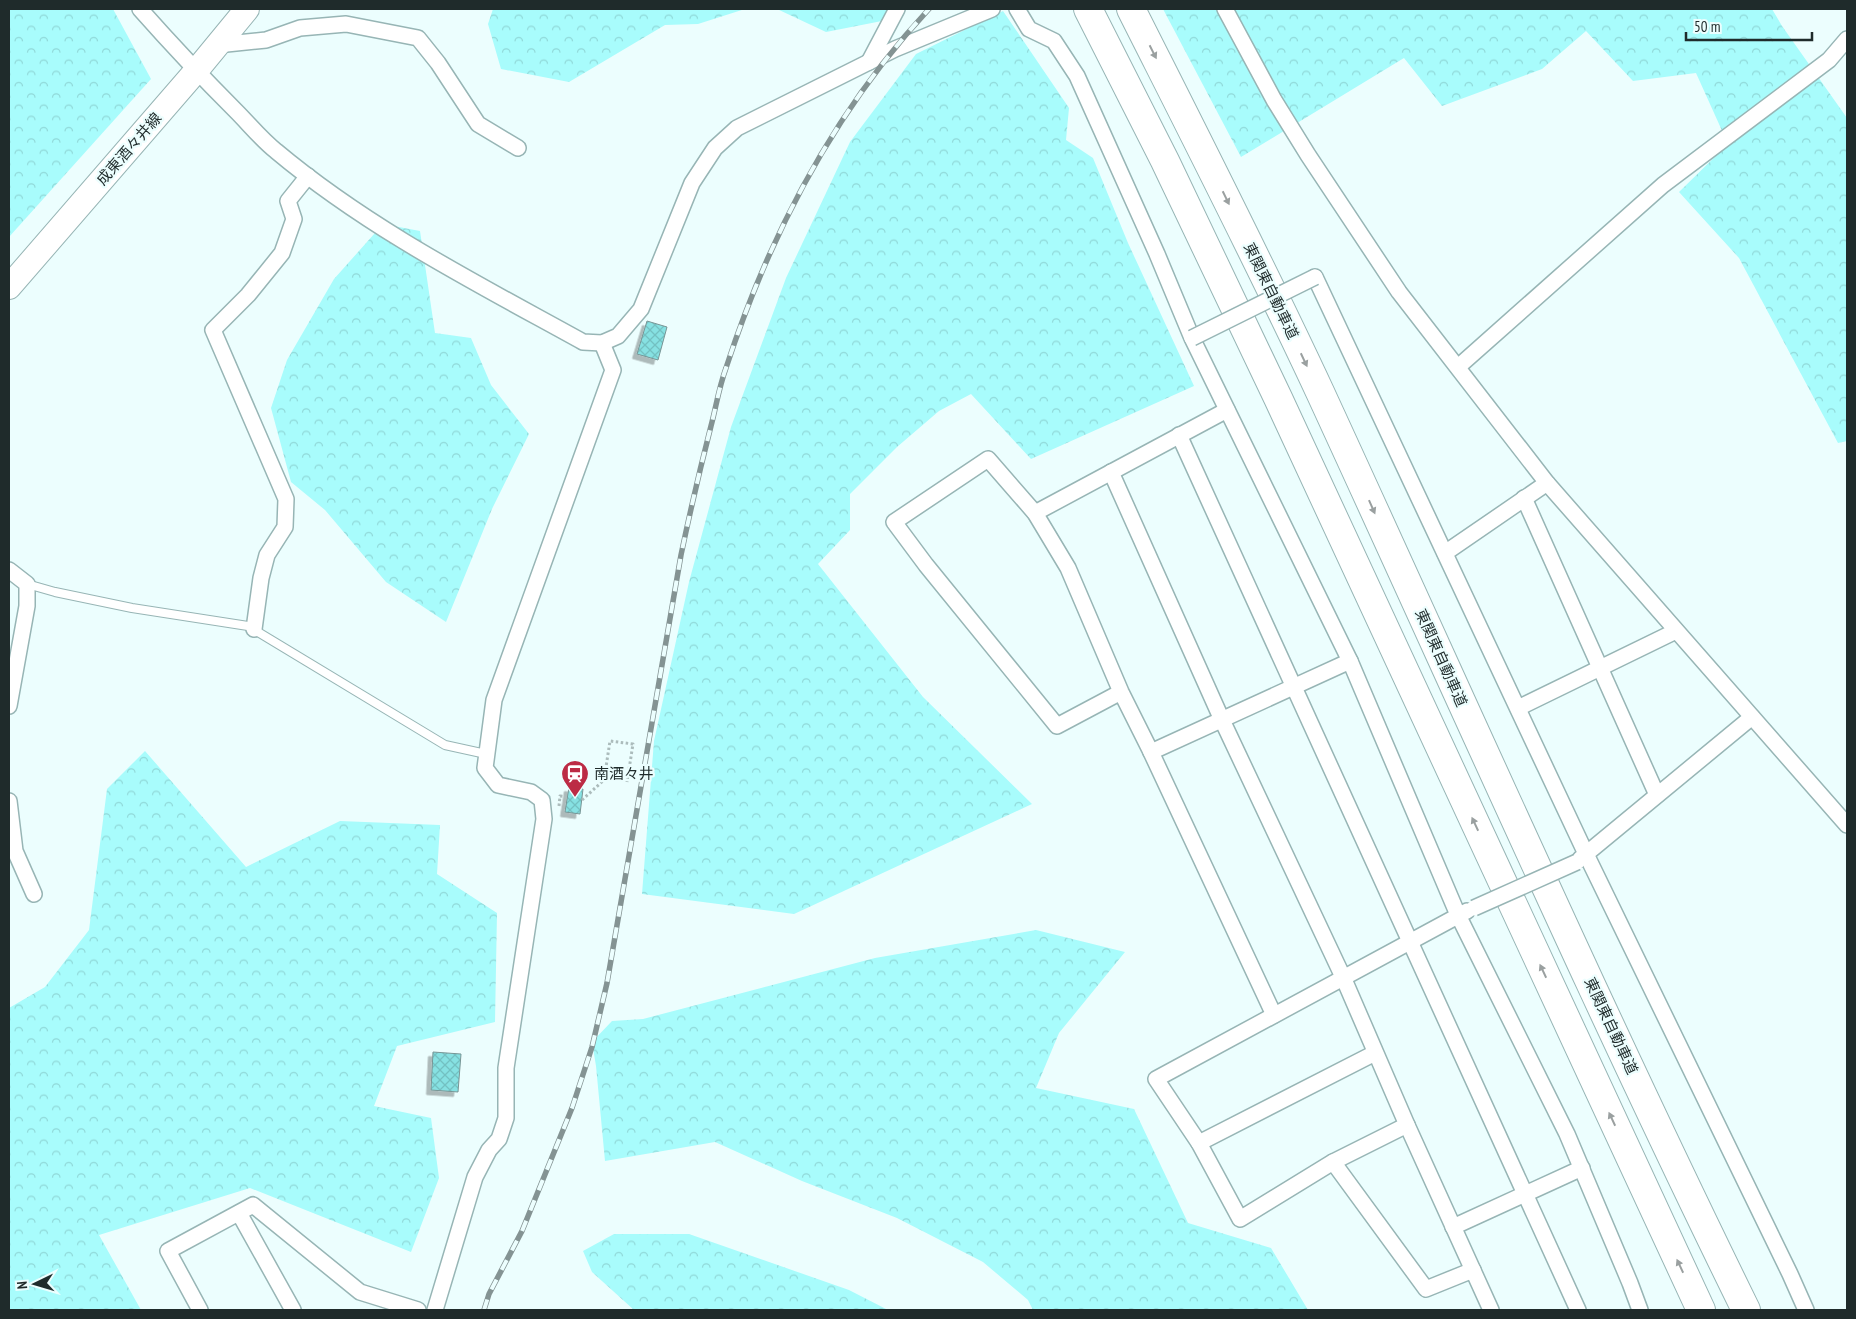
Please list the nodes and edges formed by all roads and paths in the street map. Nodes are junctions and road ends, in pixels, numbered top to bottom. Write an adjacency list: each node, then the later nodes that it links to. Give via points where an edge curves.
1 (140, 9): 12 (street)
2 (247, 9): 10 (main road, 成東酒々井線)
3 (897, 9): 11 (street)
4 (992, 9): 11 (street)
5 (1016, 9): 16 (street, via 1029,28 1054,41 1077,76)
6 (1088, 9): 67 (highway, one-way to 6, via 1274,390 1165,161)
7 (1131, 9): 68 (highway, 東関東自動車道, one-way to 68, via 1311,373 1521,835)
8 (1225, 9): 18 (street, via 1308,156 1399,292)
9 (1847, 39): 18 (street, via 1829,60 1663,185)
10 (217, 45): 12 (main road, 成東酒々井線); 13 (street, via 266,40 300,28 346,24 418,38 478,124)
11 (869, 62): 17 (street, via 737,128 715,148 692,183 641,309 618,336)
12 (196, 71): 14 (street, via 274,150); 15 (main road, 成東酒々井線)
13 (518, 148)
14 (308, 176): 17 (street, via 424,254 583,342); 28 (street, via 288,201 294,218 282,253 248,295 213,330 286,499 285,527 267,555)
15 (9, 288)
16 (1192, 338): 19 (street); 25 (street, bridge, via 1315,277)
17 (602, 343): 39 (street, via 613,370 494,700)
18 (1458, 367): 22 (street)
19 (1227, 410): 20 (street); 30 (street)
20 (1179, 436): 21 (street); 32 (street)
21 (1111, 472): 24 (street); 37 (street)
22 (1547, 482): 23 (street); 29 (street)
23 (1524, 498): 25 (street); 31 (street)
24 (1035, 513): 33 (street, via 1068,568); 33 (street, via 988,459 894,522 1057,726)
25 (1445, 553): 35 (street)
26 (9, 570): 27 (street)
27 (27, 584): 28 (lane, via 113,604); 34 (street, via 27,606)
28 (254, 629): 39 (lane, via 445,745)
29 (1676, 631): 31 (street); 36 (street)
30 (1350, 661): 32 (street); 47 (street)
31 (1600, 668): 35 (street); 41 (street)
32 (1293, 687): 37 (street); 48 (street)
33 (1121, 692): 38 (street)
34 (9, 706)
35 (1518, 708): 45 (street)
36 (1752, 717): 41 (street); 44 (street)
37 (1222, 720): 38 (street); 49 (street)
38 (1151, 752): 50 (street)
39 (486, 754): 63 (street, via 485,768 498,785 532,792 542,800 544,819 506,1068 506,1118 499,1139 489,1150 475,1177)
40 (627, 782): 42 (path, via 633,744 610,741 604,780)
41 (1657, 795): 45 (street)
42 (582, 800)
43 (9, 801): 46 (street, via 15,850)
44 (1847, 824)
45 (1582, 858): 47 (street, bridge); 69 (street)
46 (34, 894)
47 (1458, 915): 48 (street); 55 (street)
48 (1410, 941): 49 (street); 56 (street)
49 (1343, 977): 50 (street); 51 (street)
50 (1274, 1015): 53 (street, via 1156,1080)
51 (1375, 1053): 52 (street); 53 (street)
52 (1407, 1125): 54 (street); 58 (street)
53 (1199, 1143): 54 (street, via 1240,1219)
54 (1333, 1162): 59 (street, via 1426,1289)
55 (1582, 1168): 56 (street); 66 (street)
56 (1525, 1195): 58 (street); 65 (street)
57 (238, 1213): 60 (street, via 168,1251); 61 (street); 62 (street, via 253,1205 360,1292)
58 (1454, 1227): 59 (street)
59 (1473, 1270): 64 (street)
60 (200, 1310)
61 (293, 1310)
62 (418, 1310)
63 (435, 1310)
64 (1491, 1310)
65 (1578, 1310)
66 (1640, 1310)
67 (1701, 1310)
68 (1746, 1310)
69 (1806, 1310)

